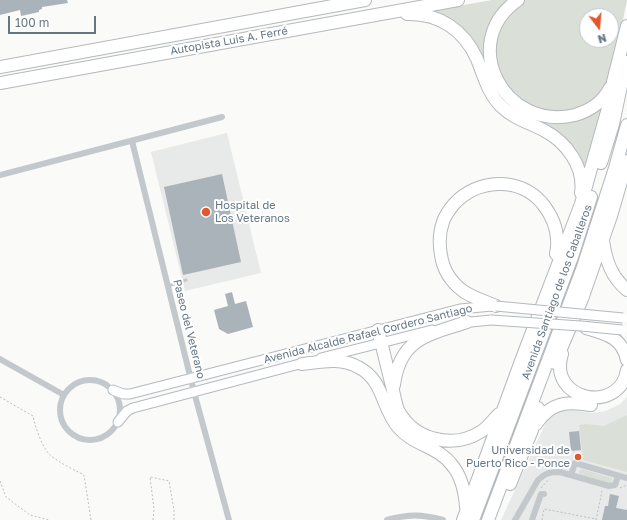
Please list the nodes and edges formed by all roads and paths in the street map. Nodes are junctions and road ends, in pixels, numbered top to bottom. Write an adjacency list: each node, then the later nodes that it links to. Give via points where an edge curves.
1 (365, 0): 7 (highway, Autopista Luis A. Ferré)
2 (458, 0): 4 (highway, Autopista Luis A. Ferré)
3 (518, 0): 8 (highway, via 508,8 496,26 490,53 498,82 512,100 540,115 568,116 584,112 594,106 606,96)
4 (331, 22): 9 (highway, Autopista Luis A. Ferré); 15 (highway, via 361,22 419,14 437,18 456,29 472,49 487,87 502,107 514,116 554,136 573,157 582,182)
5 (627, 26): 8 (highway)
6 (627, 59): 52 (highway, Avenida Santiago de los Caballeros, via 613,124 572,257)
7 (0, 67)
8 (613, 82): 15 (highway, via 612,94)
9 (0, 83)
10 (222, 117): 12 (street)
11 (627, 125): 61 (highway, Avenida Santiago de los Caballeros, via 588,252)
12 (132, 141): 14 (street); 18 (street, Paseo del Veterano)
13 (627, 161): 16 (highway)
14 (0, 175)
15 (576, 215): 19 (highway)
16 (603, 237): 20 (highway, via 606,259 618,282); 27 (highway, via 582,299)
17 (186, 280): 18 (lane)
18 (168, 286): 33 (street, Paseo del Veterano)
19 (549, 288): 21 (highway, via 550,271 558,239 556,227 547,209 532,193 517,186 484,185 462,196 451,208 443,222 440,248 446,272 456,284 476,299); 40 (highway)
20 (627, 290)
21 (496, 306): 22 (street, Avenida Alcalde Rafael Cordero Santiago, bridge); 25 (street, Avenida Alcalde Rafael Cordero Santiago, via 460,309)
22 (625, 318)
23 (467, 322): 24 (street, Avenida Alcalde Rafael Cordero Santiago, bridge, via 491,320); 28 (street, Avenida Alcalde Rafael Cordero Santiago); 36 (highway, via 425,337 409,348 398,366)
24 (581, 326): 26 (highway, bridge, via 607,334)
25 (378, 330): 28 (highway); 33 (street, Avenida Alcalde Rafael Cordero Santiago)
26 (622, 334): 30 (highway)
27 (565, 338): 32 (highway, via 560,362 561,374 570,388 580,395 598,398 610,394 620,386); 42 (highway, via 534,418)
28 (381, 342): 31 (street, Avenida Alcalde Rafael Cordero Santiago); 36 (highway)
29 (0, 359): 38 (street)
30 (627, 360)
31 (302, 364): 37 (street, Avenida Alcalde Rafael Cordero Santiago); 52 (highway, via 336,360 351,363 365,371 381,390 389,413 402,431 452,463 463,483)
32 (627, 370)
33 (191, 378): 35 (street, Avenida Alcalde Rafael Cordero Santiago, via 130,394); 37 (street, Paseo del Veterano)
34 (627, 387): 42 (highway, via 620,395 604,404 570,402 555,406 543,415)
35 (113, 390): 38 (street, via 104,383 87,380 76,384); 41 (street, via 120,405)
36 (393, 391): 40 (highway, via 399,410 412,427 428,437 444,441 462,440 478,434)
37 (194, 392): 41 (street, Avenida Alcalde Rafael Cordero Santiago, via 133,408); 58 (street, Paseo del Veterano)
38 (64, 395): 41 (street, via 60,406 63,423 79,438 102,438)
39 (0, 397): 55 (path, via 33,416 48,453 84,475)
40 (504, 407): 52 (highway)
41 (118, 422)
42 (532, 430): 61 (highway, via 500,508)
43 (571, 475): 44 (street, via 609,486 615,485); 44 (street, via 575,463); 51 (street, via 552,472 543,475 538,480)
44 (618, 476): 45 (street)
45 (627, 478)
46 (549, 479): 51 (path)
47 (0, 481): 54 (path, via 6,497 30,515)
48 (627, 485): 50 (path)
49 (603, 488): 53 (path)
50 (617, 490)
51 (538, 494): 62 (street); 63 (street)
52 (468, 517)
53 (596, 519): 64 (path, via 544,509)
54 (49, 520)
55 (91, 520)
56 (153, 520): 57 (path, via 150,477 169,481)
57 (174, 520)
58 (229, 520)
59 (386, 520): 60 (street, via 414,515)
60 (443, 520)
61 (489, 520)
62 (515, 520)
63 (532, 520)
64 (542, 520)

